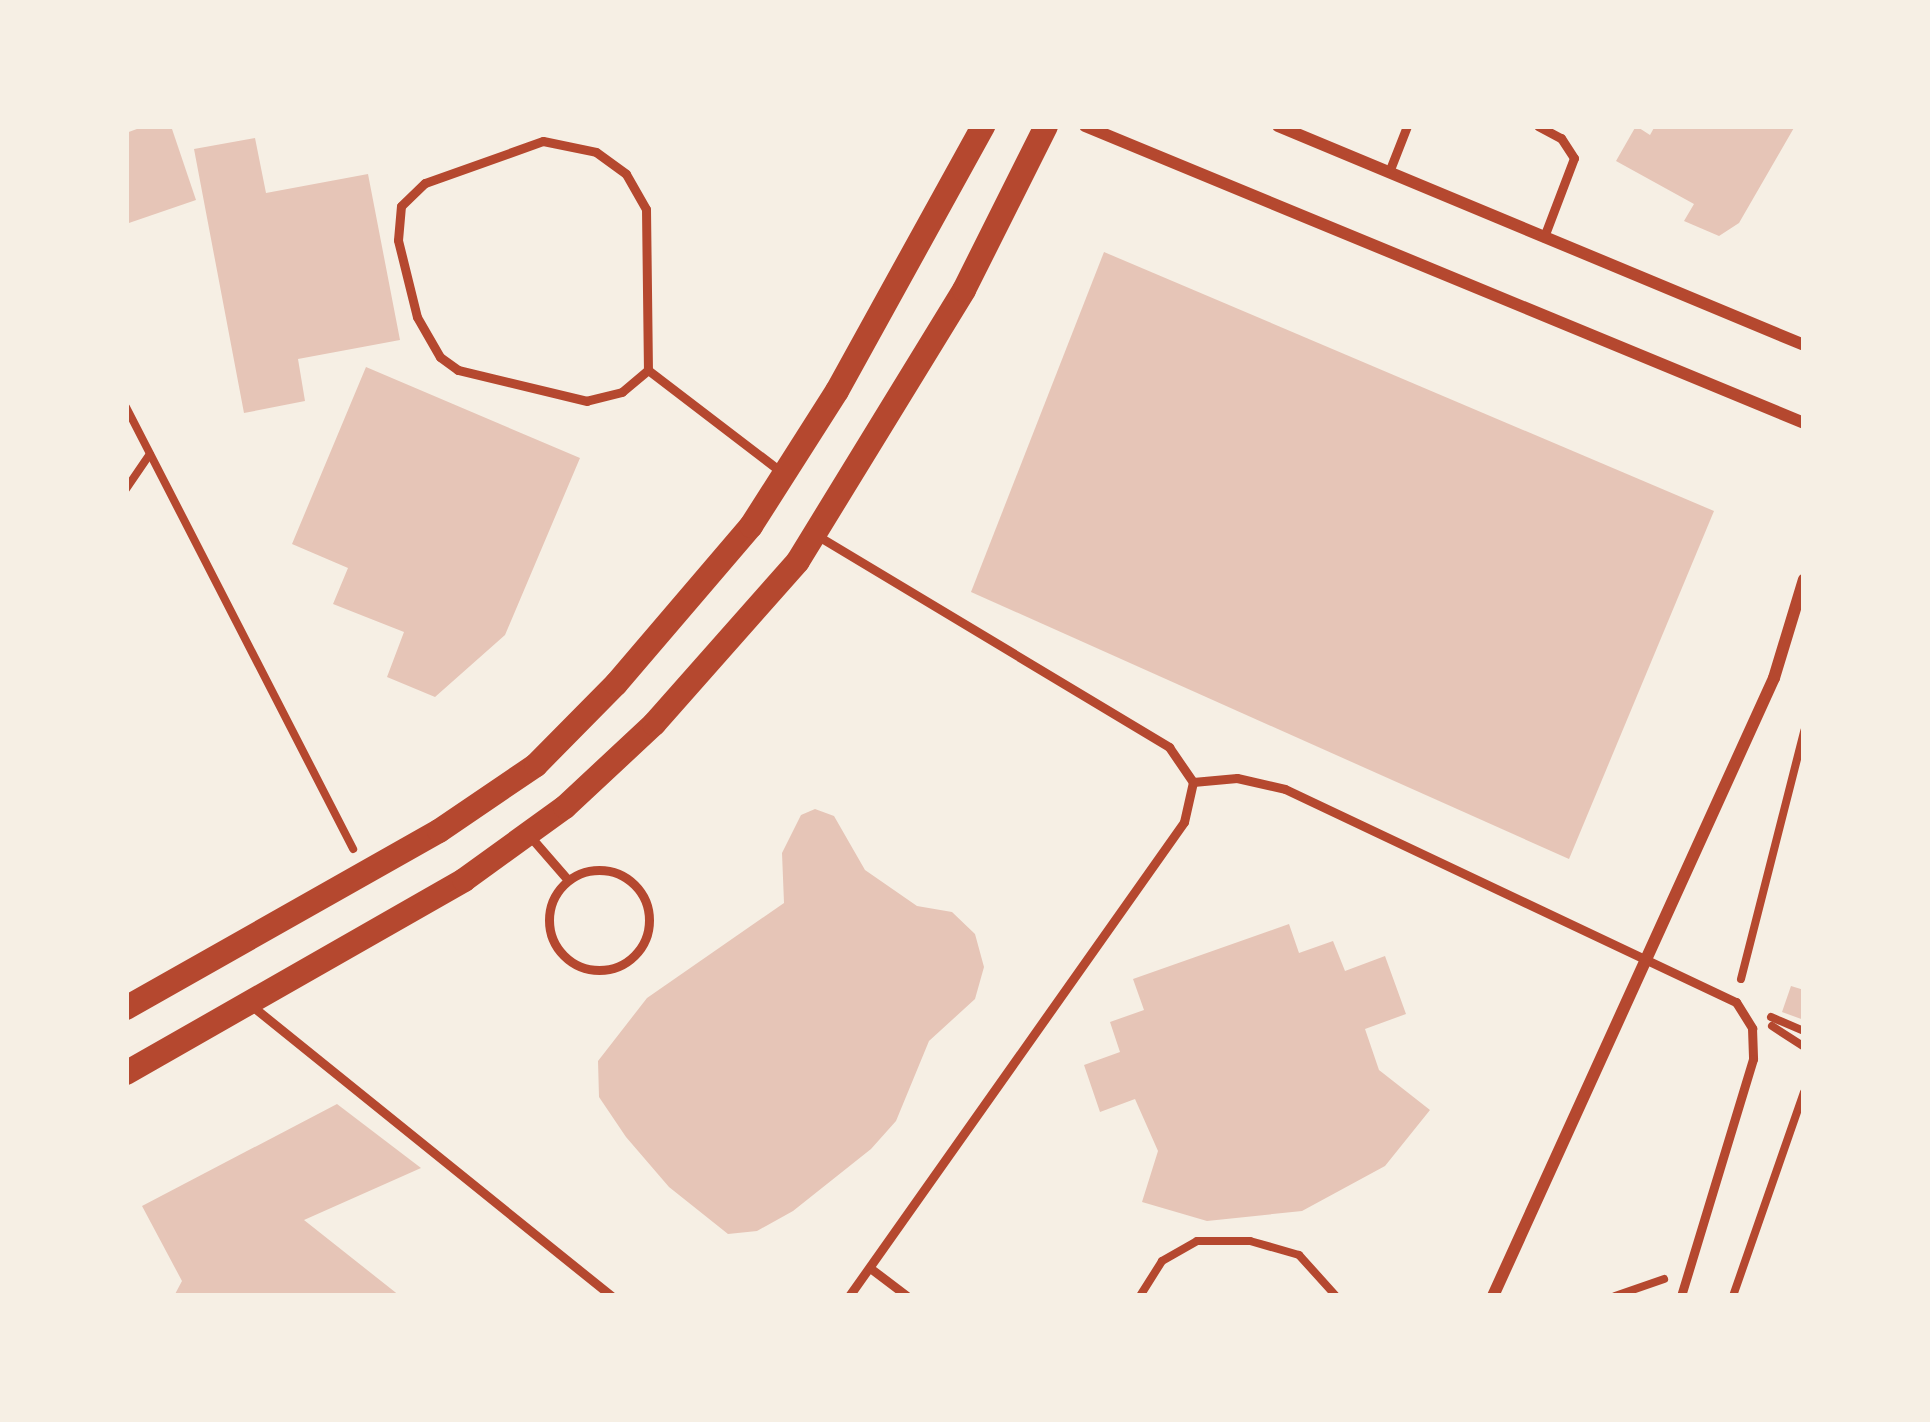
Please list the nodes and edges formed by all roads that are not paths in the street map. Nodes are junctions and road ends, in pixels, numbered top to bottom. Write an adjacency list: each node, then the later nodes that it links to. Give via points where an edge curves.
1 (983, 126): 12 (main road)
2 (1046, 126): 13 (main road, via 964,290)
3 (1085, 126): 11 (street)
4 (1278, 126): 7 (street)
5 (1407, 126): 7 (lane)
6 (1538, 126): 8 (lane, via 1561,138 1574,158)
7 (1389, 172): 8 (street)
8 (1544, 238): 9 (street)
9 (1804, 345)
10 (648, 370): 10 (lane, via 646,208 626,174 596,152 542,141 425,183 401,206 398,240 417,317 440,357 458,370 587,401 622,392); 12 (lane)
11 (1804, 423)
12 (784, 475): 19 (main road, via 688,608 536,765 365,873)
13 (814, 534): 15 (lane, via 1169,747); 16 (main road, via 654,724)
14 (1804, 579): 18 (street, via 1774,678)
15 (1193, 782): 18 (lane, via 1237,778 1285,789); 22 (lane, via 1184,822)
16 (528, 834): 17 (lane); 20 (main road)
17 (568, 880): 17 (lane, via 551,904 557,948 594,970 636,955 649,914 637,886 596,869)
18 (1649, 955): 26 (street); 27 (lane, via 1736,1002 1752,1028 1753,1059)
19 (128, 1001)
20 (251, 1004): 21 (main road); 23 (lane)
21 (126, 1073)
22 (870, 1268): 24 (lane); 25 (lane)
23 (612, 1296)
24 (848, 1296)
25 (907, 1296)
26 (1493, 1296)
27 (1681, 1296)

